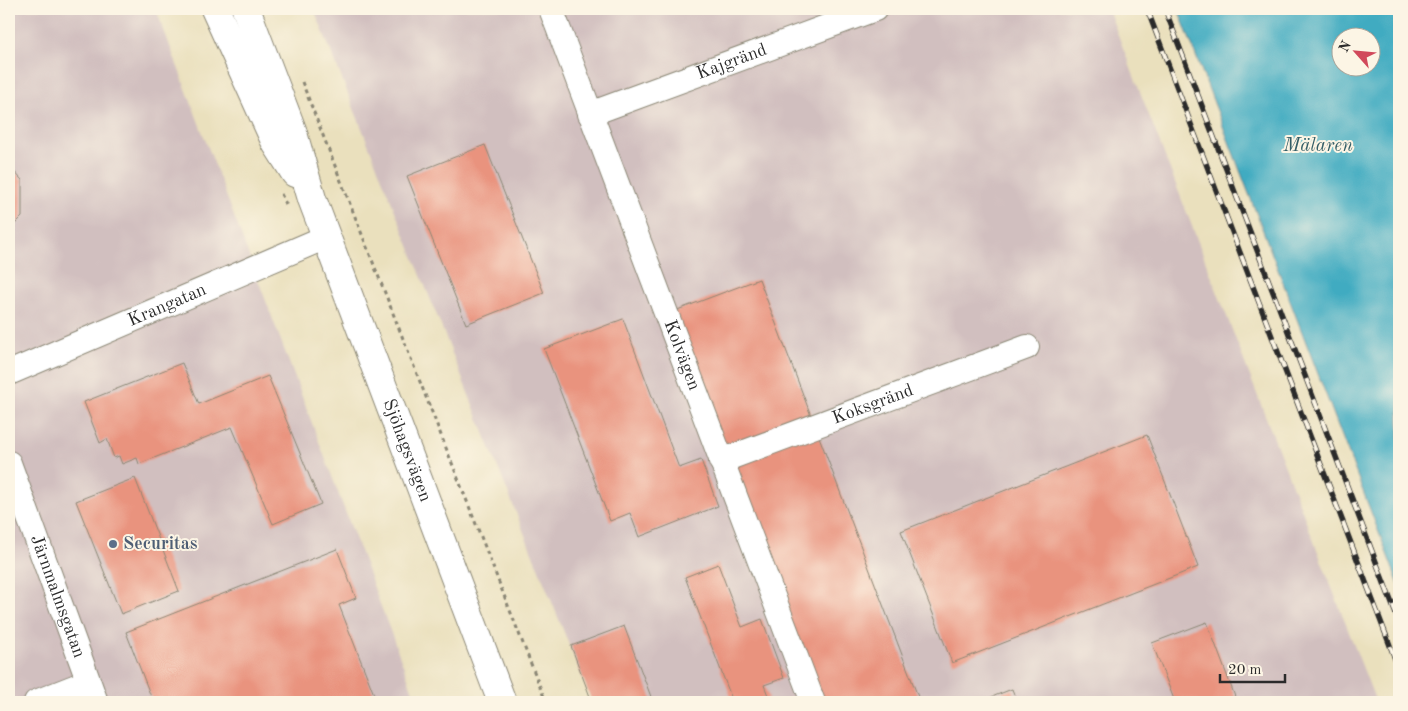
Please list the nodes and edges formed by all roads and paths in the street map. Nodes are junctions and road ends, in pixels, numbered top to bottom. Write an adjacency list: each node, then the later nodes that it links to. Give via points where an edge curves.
1 (216, 9): 7 (main road, Sjöhagsvägen, via 276,143)
2 (246, 9): 7 (main road, Sjöhagsvägen, via 292,130)
3 (551, 9): 6 (street, Kolvägen)
4 (875, 9): 6 (street, Kajgränd)
5 (299, 74): 16 (path)
6 (590, 114): 11 (street, Kolvägen)
7 (312, 199): 8 (main road, Sjöhagsvägen)
8 (326, 237): 10 (street, Krangatan); 15 (main road, Sjöhagsvägen)
9 (1027, 347): 11 (street, Koksgränd)
10 (9, 373)
11 (721, 461): 17 (street, Kolvägen)
12 (9, 463): 13 (street, Järnmalmsgatan)
13 (91, 692): 14 (street)
14 (36, 702)
15 (502, 702)
16 (546, 702)
17 (813, 702)

